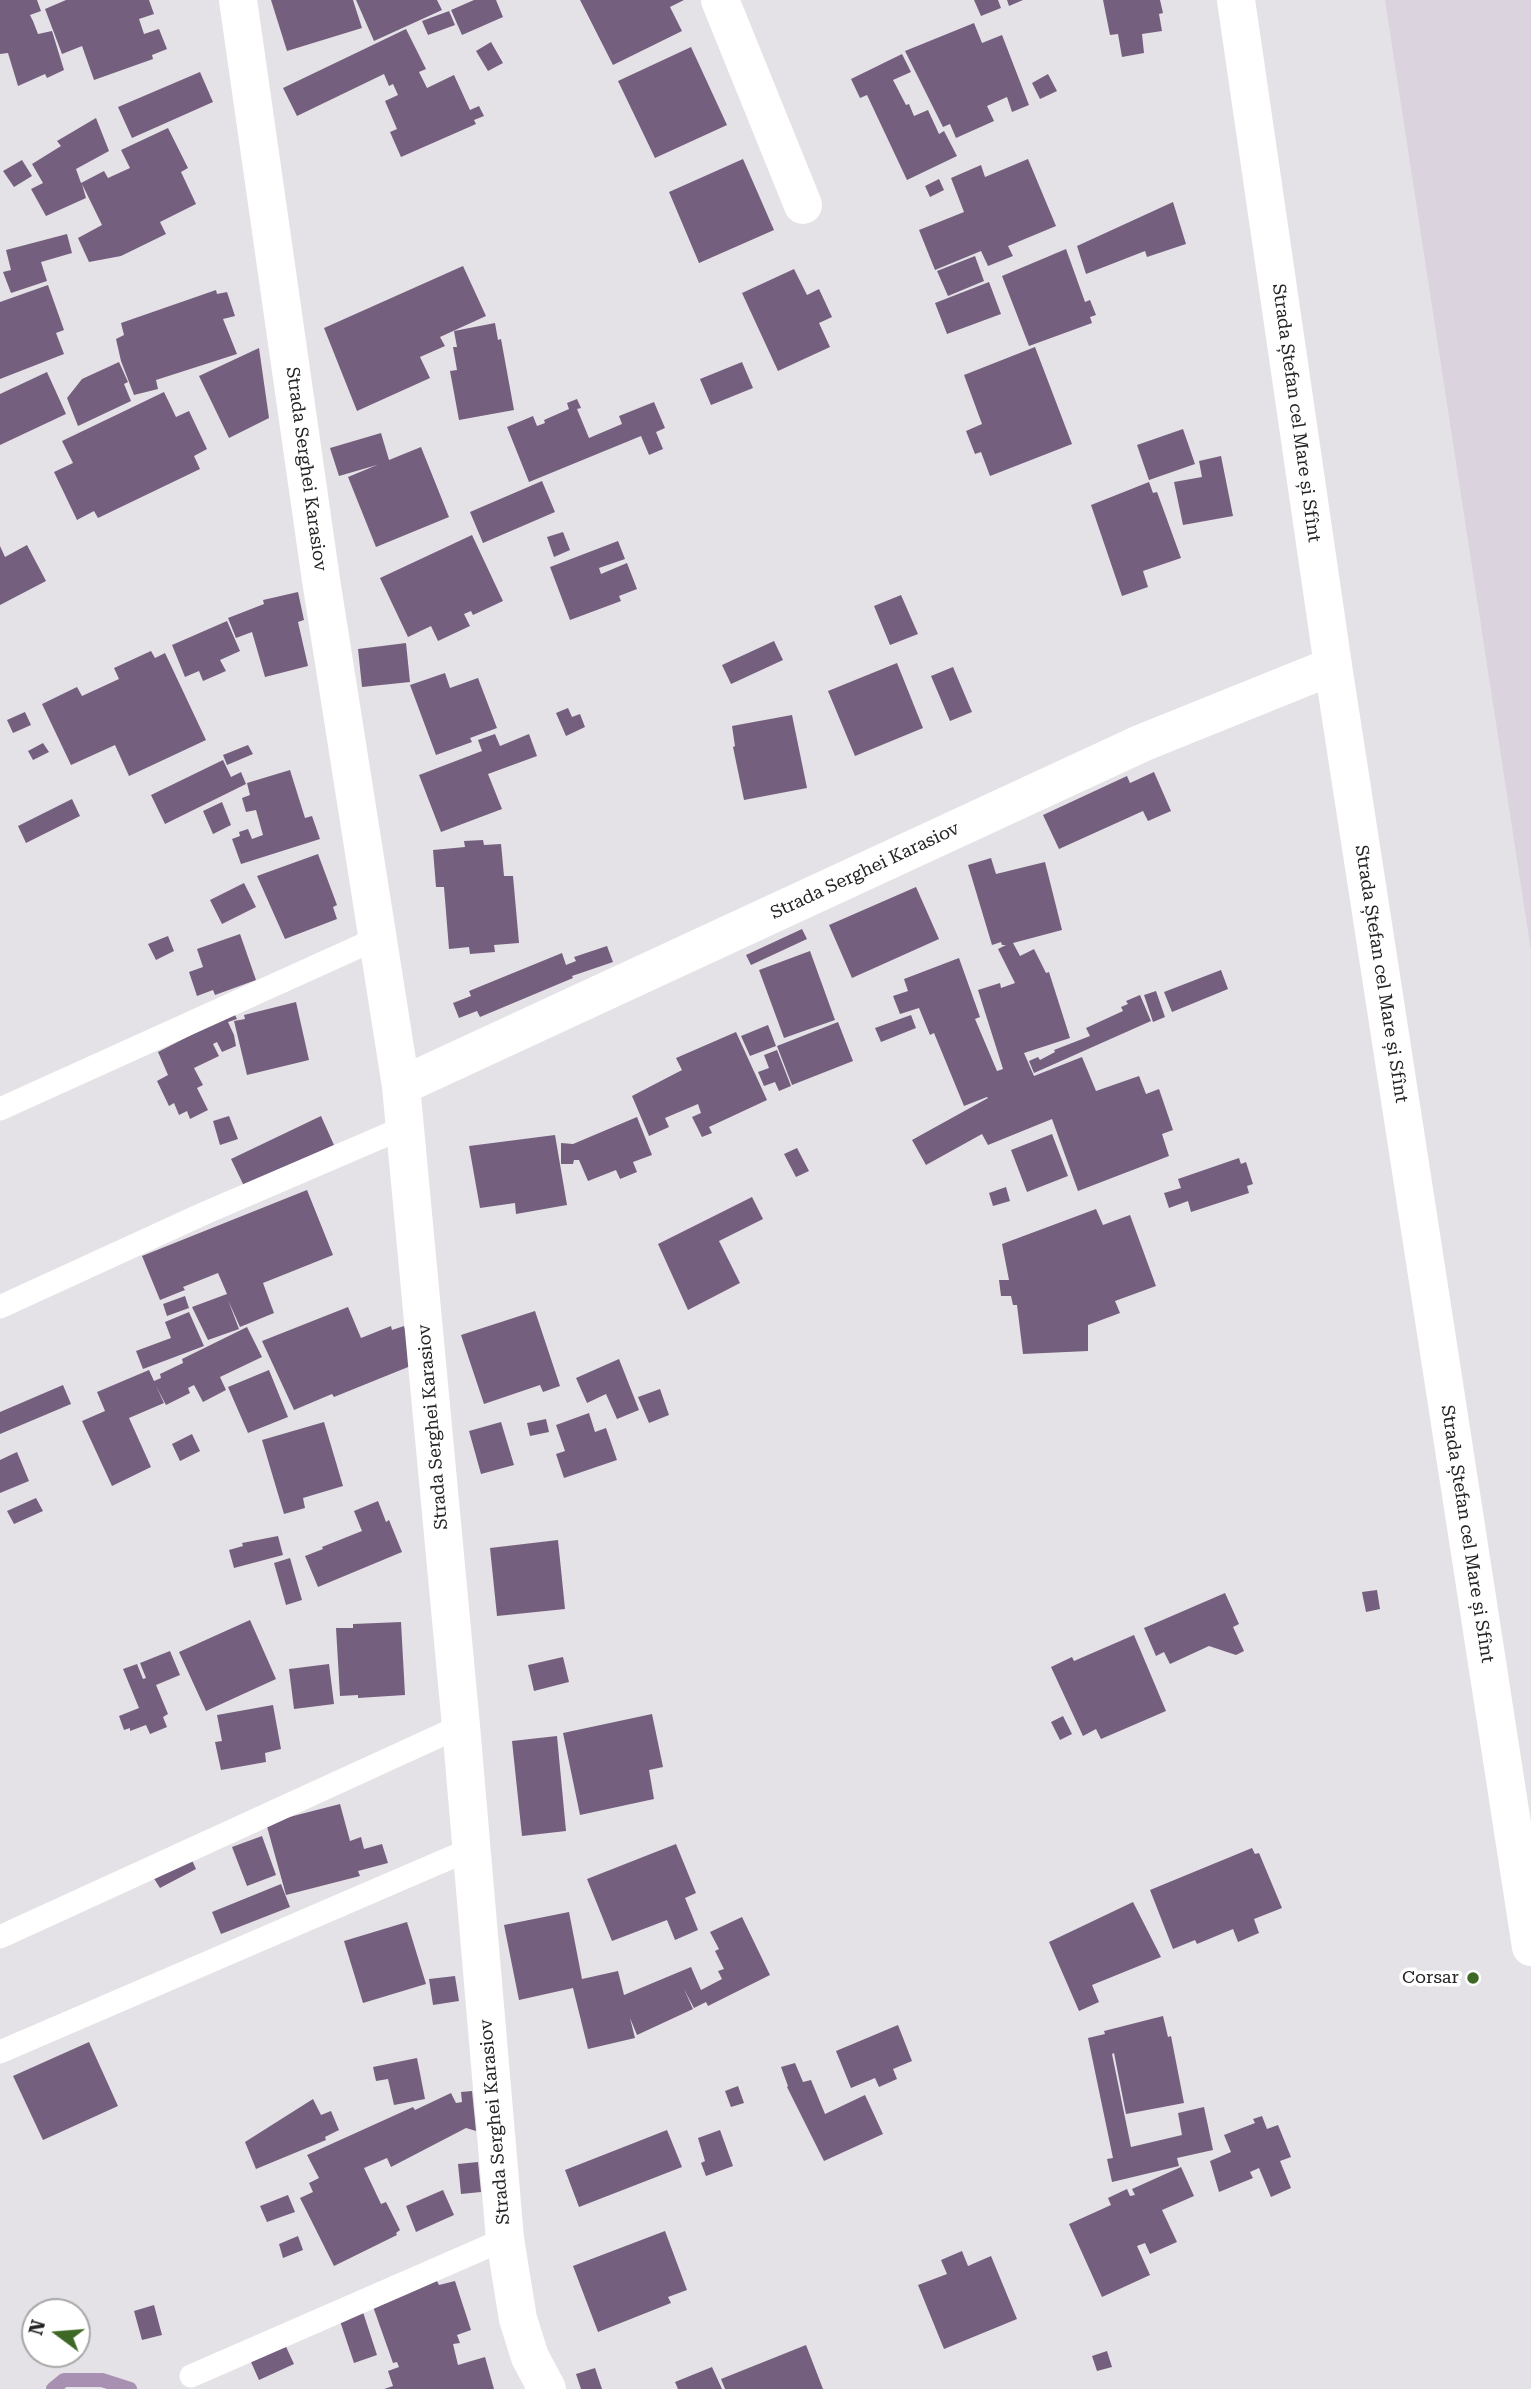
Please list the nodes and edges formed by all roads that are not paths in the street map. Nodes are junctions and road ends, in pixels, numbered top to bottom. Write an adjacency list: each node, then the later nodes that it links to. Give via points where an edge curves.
1 (238, 0): 6 (street, Strada Serghei Karasiov, via 321,580)
2 (720, 0): 4 (street)
3 (1236, 0): 5 (street, Strada Ștefan cel Mare și Sfînt)
4 (803, 205)
5 (1333, 666): 7 (street, Strada Serghei Karasiov, via 1142,743); 14 (street, Strada Ștefan cel Mare și Sfînt)
6 (378, 938): 7 (street, Strada Serghei Karasiov); 8 (lane)
7 (401, 1086): 9 (street, Strada Serghei Karasiov)
8 (0, 1109)
9 (405, 1128): 10 (lane); 11 (street, Strada Serghei Karasiov)
10 (0, 1307)
11 (461, 1726): 12 (street, Strada Serghei Karasiov); 13 (lane)
12 (471, 1849): 15 (lane); 16 (street, Strada Serghei Karasiov)
13 (0, 1937)
14 (1531, 1947)
15 (0, 2052)
16 (505, 2239): 17 (lane); 18 (street, Strada Serghei Karasiov, via 518,2319)
17 (191, 2376)
18 (547, 2389)

